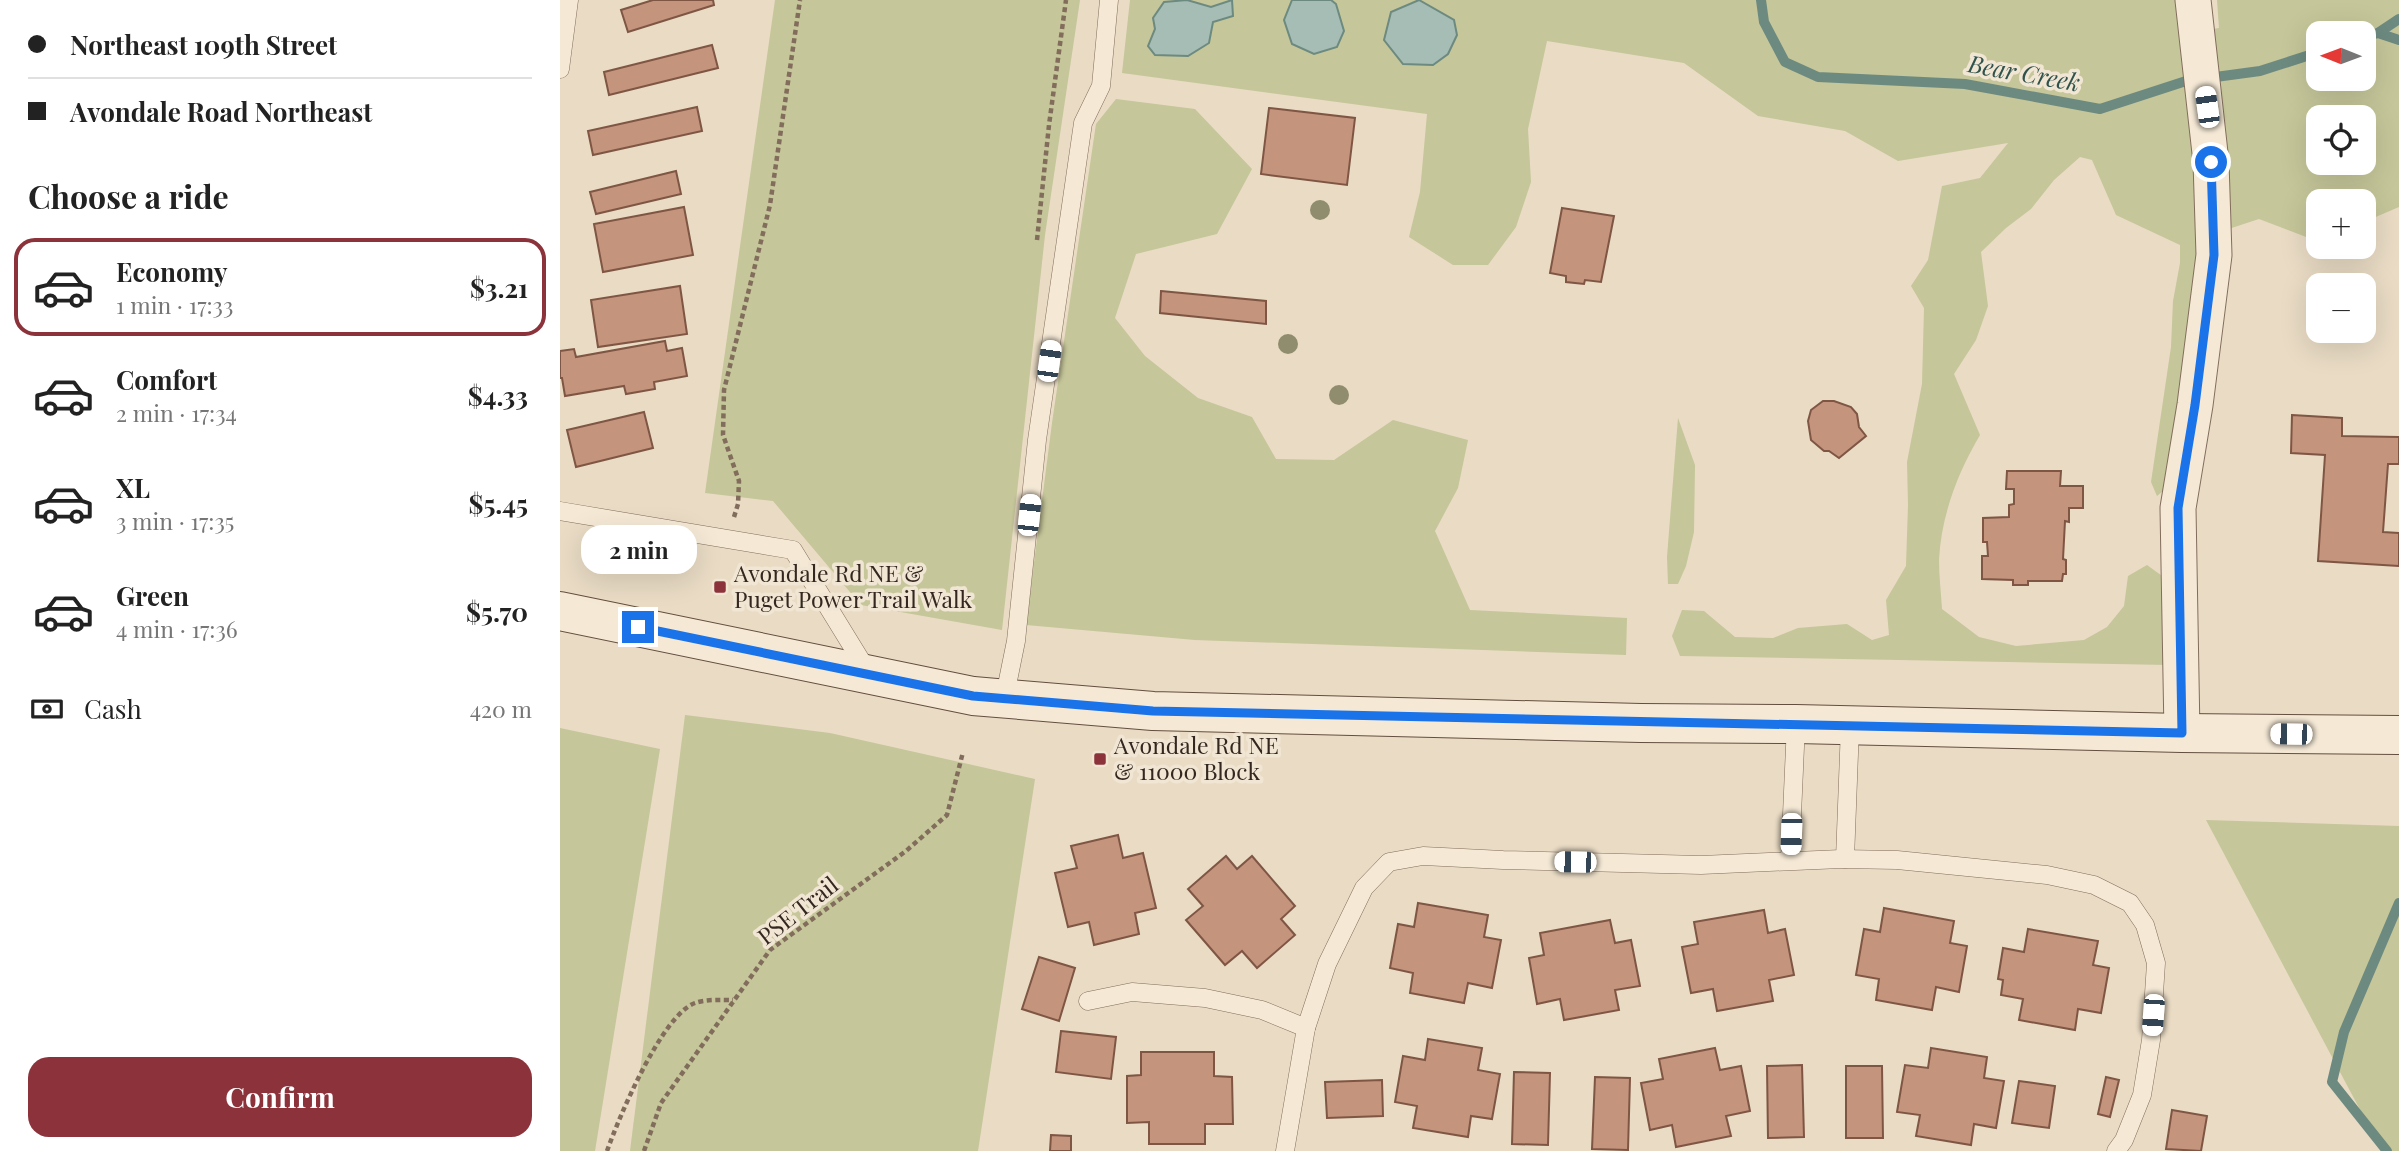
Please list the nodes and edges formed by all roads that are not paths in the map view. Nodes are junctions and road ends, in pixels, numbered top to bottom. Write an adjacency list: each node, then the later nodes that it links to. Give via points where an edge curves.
1 (569, 0): 4 (lane)
2 (1109, 0): 8 (lane, via 1101,86 1083,123 1037,440 1016,641)
3 (2193, 0): 11 (street, via 2207,107 2214,255 2178,508)
4 (560, 69)
5 (560, 511): 7 (lane, via 793,550)
6 (560, 611): 7 (main road)
7 (870, 675): 8 (main road)
8 (1004, 700): 9 (main road, via 1153,711)
9 (1796, 724): 10 (main road); 14 (lane)
10 (1850, 727): 11 (main road); 13 (lane)
11 (2182, 733): 12 (main road)
12 (2399, 735)
13 (1845, 859): 14 (lane); 18 (lane, via 2047,875 2094,885 2130,903 2145,925 2156,963 2142,1095)
14 (1790, 860): 16 (lane, via 1701,865 1423,856 1389,862 1364,888 1327,964)
15 (1088, 1001): 16 (lane, via 1132,992 1205,999 1262,1010)
16 (1306, 1028): 17 (lane)
17 (1285, 1151)
18 (2116, 1151)

